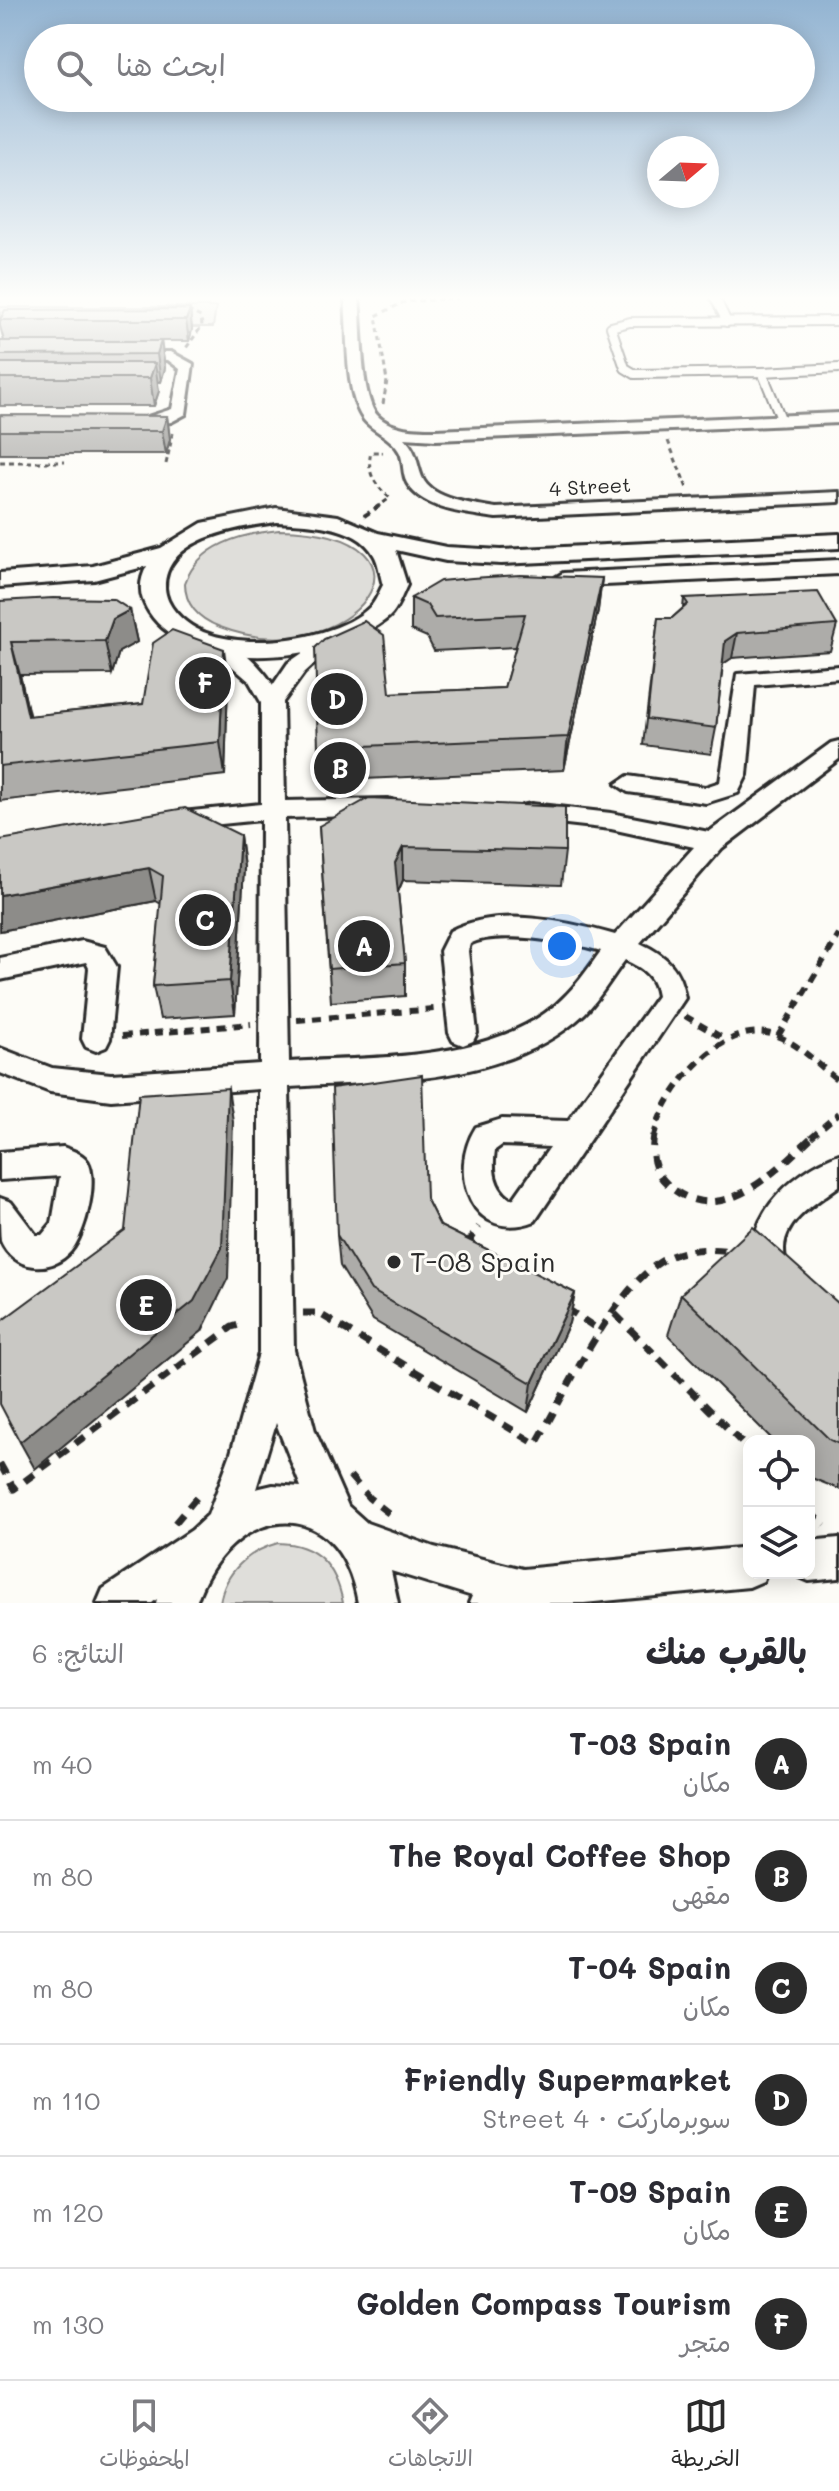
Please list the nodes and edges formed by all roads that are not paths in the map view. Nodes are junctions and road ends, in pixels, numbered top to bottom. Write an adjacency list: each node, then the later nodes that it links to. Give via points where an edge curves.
1 (762, 372): 9 (lane)
2 (178, 373): 7 (street)
3 (184, 373): 7 (street)
4 (361, 373): 11 (street, 4 Street, via 370,417)
5 (633, 373): 6 (lane)
6 (711, 373)
7 (181, 387): 10 (street, via 184,405 173,416 147,424)
8 (839, 418): 9 (street)
9 (782, 421): 11 (street, via 436,435)
10 (123, 423)
11 (386, 427): 12 (street, 4 Street, via 408,452 418,486 472,510)
12 (839, 497)
13 (360, 532): 14 (street, via 433,552 501,557); 15 (street, via 308,517 245,519 190,538); 20 (street, via 393,564 391,595)
14 (839, 541)
15 (169, 553): 17 (street, via 94,573); 22 (street, via 152,586 155,604)
16 (839, 567): 18 (street)
17 (0, 580)
18 (540, 581)
19 (421, 597): 20 (street)
20 (381, 610): 23 (street)
21 (128, 611): 22 (street)
22 (167, 620): 24 (street)
23 (330, 640): 24 (street, via 275,650); 26 (street, via 296,668)
24 (220, 646): 26 (street, via 257,677)
25 (839, 672): 28 (street, via 745,679 735,775 724,791 706,795)
26 (272, 702): 30 (street)
27 (836, 752): 33 (street)
28 (628, 784)
29 (409, 808): 30 (street)
30 (274, 809): 32 (street); 39 (street)
31 (509, 811): 33 (street, via 611,821)
32 (151, 823)
33 (713, 842): 34 (street)
34 (621, 946): 36 (street, via 588,937 503,930 465,934 454,951); 39 (street, via 576,1004 542,1030 503,1049 434,1064); 40 (street, via 652,960 667,973 672,990)
35 (0, 969): 37 (street, via 82,951 95,954 103,967)
36 (463, 1033)
37 (96, 1039)
38 (0, 1060): 39 (street, via 23,1072 80,1085)
39 (275, 1077): 45 (street)
40 (574, 1135): 40 (street, via 524,1211 509,1215 487,1202 477,1156 487,1137 502,1132)
41 (0, 1166): 43 (street, via 63,1161 76,1176 65,1235 48,1250 28,1251)
42 (839, 1168): 44 (street, via 778,1217 767,1236 767,1256 776,1277)
43 (0, 1213)
44 (791, 1291)
45 (276, 1332): 46 (street, via 297,1433); 47 (street, via 253,1443)
46 (344, 1528): 47 (street, via 308,1506 280,1503 251,1509); 51 (street); 54 (street, via 372,1568)
47 (216, 1531): 52 (street); 53 (street, via 189,1567)
48 (839, 1558): 49 (street)
49 (815, 1560)
50 (743, 1568): 51 (street)
51 (506, 1596)
52 (117, 1603)
53 (176, 1603)
54 (378, 1603)

